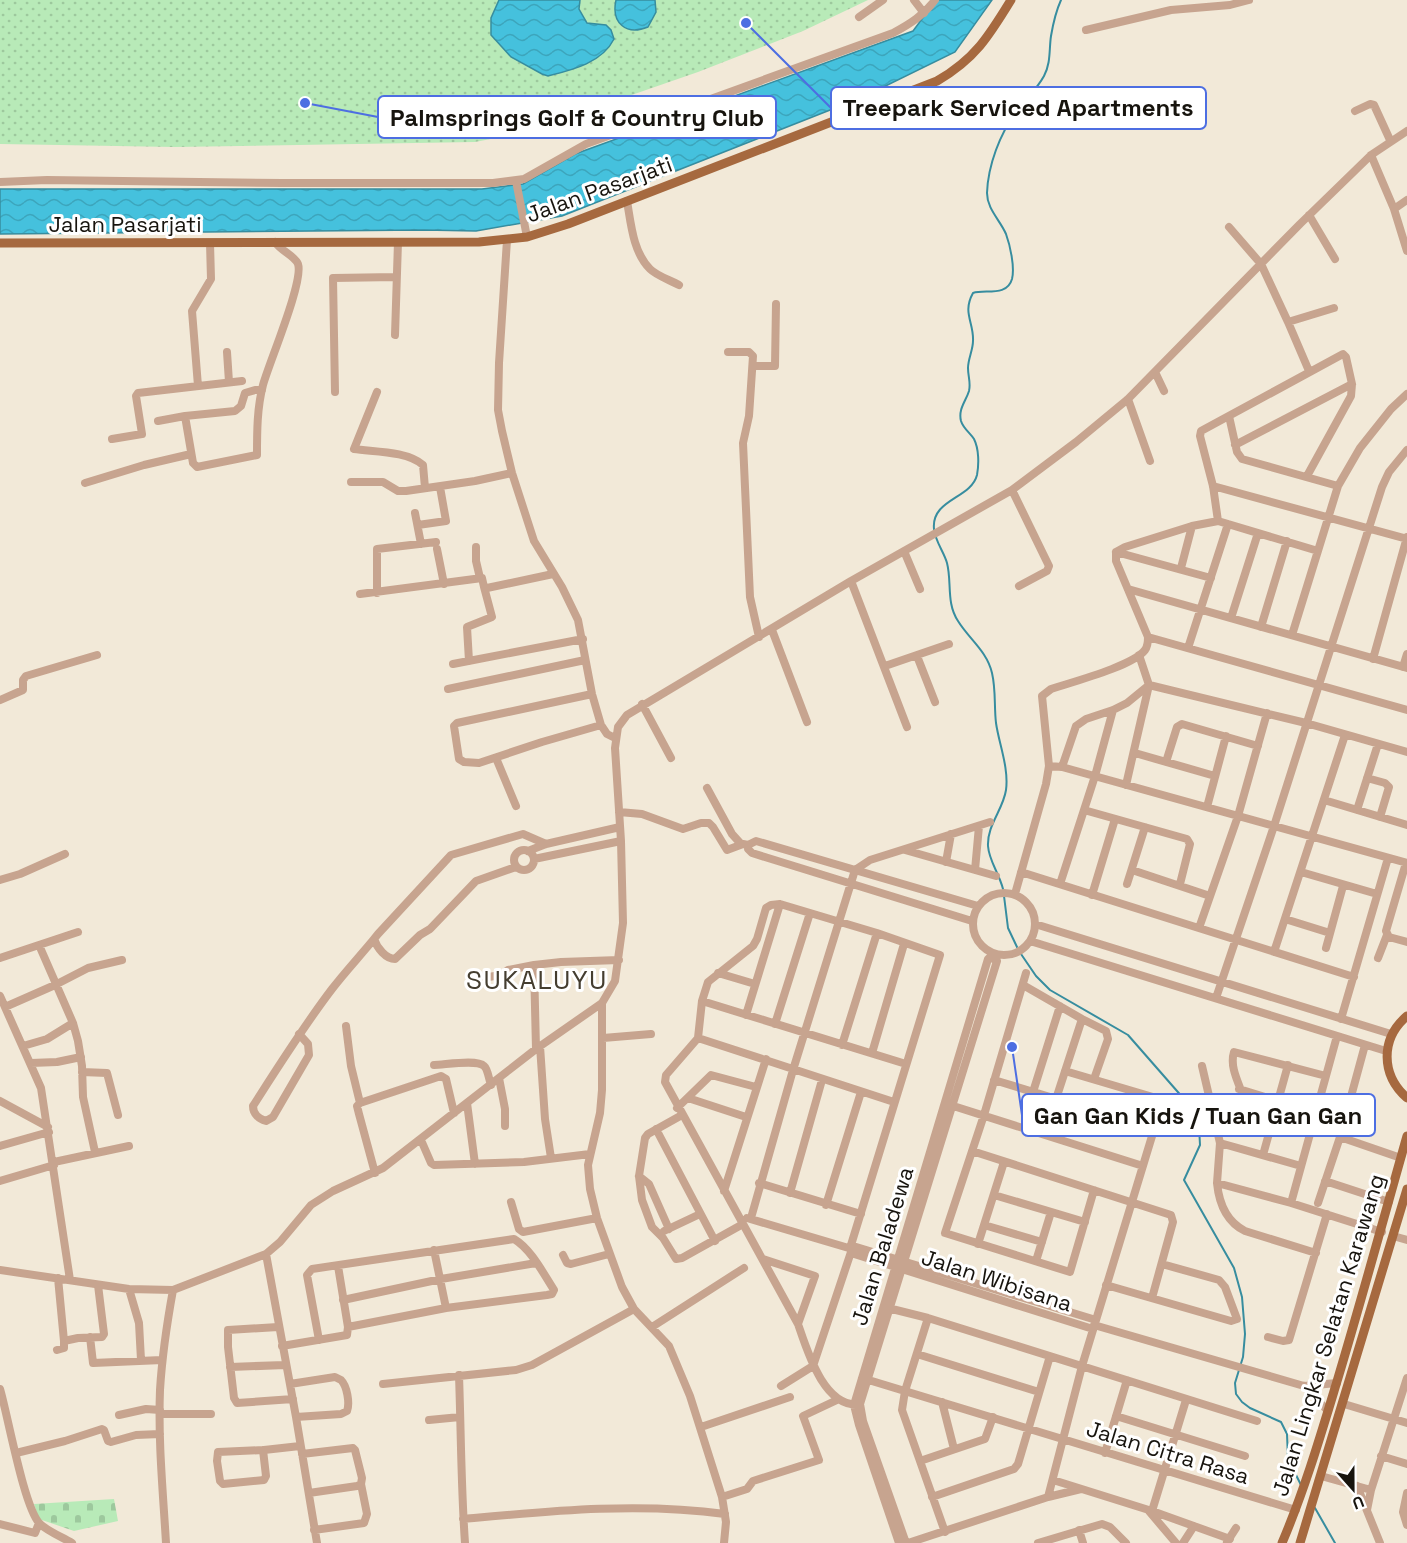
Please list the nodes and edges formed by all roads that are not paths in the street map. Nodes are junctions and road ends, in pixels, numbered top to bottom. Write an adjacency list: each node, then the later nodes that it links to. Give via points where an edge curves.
1 (883, 0): 8 (street)
2 (914, 0): 7 (street)
3 (935, 0): 7 (street)
4 (1011, 0): 17 (main road, Jalan Pasarjati, via 973,56 937,81)
5 (1249, 0): 6 (street, via 1230,5)
6 (1205, 3): 9 (street)
7 (924, 14): 14 (street, via 893,33 586,144)
8 (859, 17)
9 (1086, 30)
10 (1355, 111): 12 (street, via 1374,105)
11 (1407, 131): 12 (street)
12 (1390, 140): 13 (street)
13 (1371, 155): 18 (street); 19 (street)
14 (516, 181): 15 (street); 21 (street)
15 (0, 182)
16 (1407, 200): 18 (street)
17 (627, 201): 21 (main road, Jalan Pasarjati, via 561,227); 31 (street, via 632,231 643,260 651,270)
18 (1394, 209): 27 (street)
19 (1309, 215): 28 (street); 29 (street)
20 (1229, 227): 29 (street)
21 (526, 232): 22 (main road, Jalan Pasarjati)
22 (507, 240): 24 (main road, Jalan Pasarjati); 59 (street, via 498,410)
23 (275, 242): 24 (main road, Jalan Pasarjati); 26 (main road, Jalan Pasarjati); 45 (street, via 294,257 299,271)
24 (398, 242): 30 (street)
25 (0, 243): 26 (main road, Jalan Pasarjati)
26 (210, 243): 44 (street, via 211,279 192,311)
27 (1407, 251)
28 (1335, 259)
29 (1261, 264): 34 (street); 40 (street)
30 (396, 277): 35 (street); 47 (street, via 333,278)
31 (679, 285)
32 (776, 304): 38 (street, via 775,366)
33 (1334, 308): 34 (street)
34 (1288, 322): 39 (street)
35 (395, 334)
36 (227, 352): 42 (street)
37 (728, 352): 38 (street, via 751,352)
38 (753, 366): 103 (street, via 743,443 750,597)
39 (1309, 371): 43 (street, via 1343,354); 52 (street)
40 (1155, 372): 46 (street); 50 (street)
41 (242, 381): 42 (street)
42 (229, 382): 44 (street)
43 (1352, 384): 55 (street); 60 (street, via 1348,403)
44 (198, 386): 54 (street, via 138,393 142,434)
45 (262, 390): 51 (street, via 245,393 235,411); 57 (street, via 257,455 197,467)
46 (1164, 391)
47 (335, 392)
48 (377, 392): 66 (street, via 354,449 420,462)
49 (1407, 394): 64 (street, via 1365,441)
50 (1128, 399): 58 (street); 67 (street)
51 (185, 416): 53 (street); 57 (street)
52 (1229, 416): 55 (street); 63 (street, via 1201,432)
53 (158, 420)
54 (112, 440)
55 (1235, 446): 60 (street, via 1246,461)
56 (1407, 450): 74 (street, via 1389,472)
57 (191, 454): 62 (street)
58 (1150, 461)
59 (512, 473): 65 (street); 85 (street, via 534,541)
60 (1307, 476): 64 (street)
61 (351, 482): 66 (street, via 383,482 402,492)
62 (85, 483)
63 (1213, 486): 69 (street); 70 (street)
64 (1338, 486): 69 (street)
65 (440, 487): 66 (street); 72 (street, via 446,521)
66 (425, 488)
67 (1012, 490): 80 (street); 91 (street, via 1049,567)
68 (415, 513): 72 (street)
69 (1329, 518): 74 (street); 81 (street)
70 (1218, 521): 71 (street); 73 (street)
71 (1228, 524): 75 (street); 88 (street)
72 (418, 525): 78 (street)
73 (1192, 526): 82 (street); 83 (street)
74 (1368, 528): 76 (street); 106 (street)
75 (1258, 533): 77 (street); 98 (street)
76 (1407, 538): 84 (street)
77 (1287, 542): 81 (street); 99 (street)
78 (421, 544): 90 (street, via 437,546); 95 (street, via 376,550)
79 (476, 547): 87 (street)
80 (904, 551): 89 (street); 93 (street)
81 (1318, 551): 101 (street)
82 (1116, 552): 83 (street); 94 (street)
83 (1181, 568): 88 (street)
84 (1397, 572): 86 (street); 112 (street)
85 (554, 574): 92 (street); 104 (street, via 574,610)
86 (1407, 574)
87 (480, 578): 90 (street); 92 (street)
88 (1211, 578): 97 (street)
89 (851, 581): 100 (street); 116 (street)
90 (444, 584): 95 (street)
91 (1019, 586)
92 (484, 587): 114 (street, via 492,617 467,627)
93 (920, 589)
94 (1128, 589): 97 (street); 102 (street)
95 (377, 593): 96 (street)
96 (360, 594)
97 (1201, 609): 98 (street); 107 (street)
98 (1231, 618): 99 (street)
99 (1261, 627): 101 (street)
100 (772, 630): 103 (street); 128 (street)
101 (1292, 635): 106 (street)
102 (1148, 636): 107 (street); 110 (street, via 1147,646)
103 (759, 637): 124 (street)
104 (583, 639): 113 (street); 114 (street)
105 (950, 644): 111 (street)
106 (1331, 646): 112 (street); 119 (street)
107 (1188, 648): 119 (street)
108 (1407, 654): 117 (street)
109 (97, 655): 122 (street, via 26,676 23,690)
110 (1139, 655): 118 (street); 142 (street, via 1043,694)
111 (917, 656): 116 (street); 123 (street)
112 (1373, 659): 117 (street)
113 (585, 660): 120 (street); 121 (street)
114 (469, 661): 115 (street)
115 (453, 664)
116 (885, 666): 131 (street)
117 (1405, 668)
118 (1149, 685): 125 (street); 127 (street); 138 (street)
119 (1319, 685): 126 (street); 129 (street)
120 (448, 689)
121 (592, 694): 130 (street); 139 (street, via 455,724 461,761 471,764)
122 (0, 700)
123 (935, 702)
124 (642, 704): 134 (street, via 622,720); 140 (street)
125 (1113, 710): 143 (street, via 1076,726); 144 (street)
126 (1407, 710)
127 (1267, 713): 129 (street); 136 (street)
128 (807, 722)
129 (1306, 723): 132 (street); 161 (street)
130 (601, 725): 134 (street); 139 (street)
131 (907, 727)
132 (1346, 735): 135 (street); 149 (street)
133 (1226, 736): 136 (street); 141 (street, via 1180,724); 145 (street)
134 (615, 738): 154 (street)
135 (1378, 744): 137 (street); 146 (street)
136 (1258, 746): 155 (street)
137 (1407, 752)
138 (1135, 753): 141 (street); 147 (street)
139 (496, 758): 150 (street)
140 (671, 758)
141 (1166, 762): 145 (street)
142 (1049, 766): 143 (street); 182 (street)
143 (1062, 767): 144 (street)
144 (1095, 776): 147 (street); 152 (street)
145 (1215, 776): 151 (street)
146 (1367, 778): 153 (street); 156 (street, via 1389,787)
147 (1126, 785): 151 (street)
148 (707, 788): 169 (street, via 732,834)
149 (1324, 800): 153 (street); 166 (street)
150 (516, 806)
151 (1207, 807): 155 (street)
152 (1084, 810): 157 (street); 187 (street)
153 (1357, 810): 156 (street)
154 (619, 812): 162 (street); 169 (street, via 642,814 683,829 709,823 727,850)
155 (1238, 816): 161 (street); 194 (street)
156 (1380, 817): 159 (street)
157 (1115, 819): 163 (street); 193 (street)
158 (990, 822): 160 (street)
159 (1407, 825)
160 (979, 826): 164 (street); 180 (street)
161 (1274, 826): 166 (street); 208 (street)
162 (620, 827): 165 (street); 167 (street)
163 (1145, 827): 181 (street); 189 (street, via 1189,841)
164 (951, 834): 171 (street); 176 (street)
165 (574, 837): 168 (street); 170 (street)
166 (1312, 837): 174 (street); 183 (street)
167 (621, 841): 170 (street); 218 (street, via 623,906)
168 (546, 844): 172 (street); 207 (street, via 524,834 451,855)
169 (744, 845): 179 (street, via 756,841); 186 (street, via 752,853)
170 (577, 849): 175 (street)
171 (904, 850): 176 (street); 179 (street, via 864,863)
172 (528, 851): 175 (street); 178 (street, via 518,852)
173 (65, 854): 185 (street)
174 (1388, 858): 177 (street); 192 (street)
175 (534, 859): 178 (street, via 530,868)
176 (946, 862): 180 (street)
177 (1406, 863): 206 (street, via 1386,926)
178 (516, 867): 207 (street, via 476,881 395,959 377,947)
179 (855, 870): 186 (street); 196 (street)
180 (975, 870): 184 (street)
181 (1132, 870): 188 (street); 189 (street)
182 (1021, 872): 187 (street); 191 (street)
183 (1301, 872): 190 (street); 198 (street)
184 (996, 876)
185 (0, 879)
186 (849, 884): 199 (street); 200 (street)
187 (1060, 884): 193 (street)
188 (1127, 884)
189 (1180, 884): 194 (street)
190 (1343, 886): 192 (street); 205 (street)
191 (1015, 894): 196 (street, via 994,894); 201 (street, via 1030,906)
192 (1377, 894): 222 (street)
193 (1092, 895): 202 (street)
194 (1210, 896): 202 (street)
195 (780, 904): 197 (street); 220 (street, via 766,908 753,946); 225 (street)
196 (978, 906): 200 (street)
197 (810, 913): 199 (street); 239 (street)
198 (1286, 919): 205 (street); 214 (street)
199 (838, 921): 204 (street); 241 (street)
200 (972, 921): 209 (street, via 976,939 990,952 1008,955)
201 (1035, 924): 209 (street); 224 (street)
202 (1199, 928): 208 (street)
203 (78, 932): 212 (street)
204 (877, 933): 211 (street); 248 (street)
205 (1330, 933): 213 (street)
206 (1387, 935): 210 (street); 216 (street)
207 (374, 939): 242 (street)
208 (1235, 940): 214 (street); 224 (street)
209 (1030, 941): 229 (street)
210 (1407, 942)
211 (904, 944): 253 (street); 257 (street, via 940,955)
212 (39, 945): 215 (street); 226 (street)
213 (1326, 948)
214 (1275, 952): 222 (street)
215 (0, 958)
216 (1378, 958)
217 (122, 960): 226 (street, via 88,968)
218 (619, 960): 219 (street); 231 (street, via 615,981)
219 (534, 965): 223 (street); 251 (street)
220 (718, 973): 225 (street); 230 (street, via 706,986)
221 (1026, 973): 227 (street)
222 (1354, 977): 237 (street)
223 (482, 978)
224 (1221, 982): 229 (street); 237 (street)
225 (755, 984): 234 (street)
226 (56, 985): 233 (street); 238 (street)
227 (1023, 985): 232 (street); 268 (street)
228 (0, 996): 233 (street)
229 (1216, 998): 245 (street)
230 (702, 1002): 234 (street); 247 (street)
231 (602, 1003): 246 (street); 251 (street)
232 (1060, 1006): 236 (street); 273 (street)
233 (5, 1007): 250 (street)
234 (746, 1015): 239 (street)
235 (1407, 1016): 244 (main road)
236 (1082, 1019): 262 (street); 266 (street, via 1107,1031)
237 (1341, 1019): 244 (street)
238 (73, 1023): 250 (street, via 47,1039); 254 (street)
239 (775, 1024): 241 (street)
240 (346, 1026): 280 (street)
241 (804, 1033): 248 (street); 261 (street)
242 (299, 1034): 242 (street, via 308,1044 309,1055 273,1117 261,1119 253,1106)
243 (651, 1034): 246 (street)
244 (1391, 1034): 252 (main road)
245 (1337, 1036): 249 (street); 264 (street)
246 (603, 1038): 301 (street, via 603,1090)
247 (698, 1038): 255 (street); 283 (street, via 665,1077)
248 (842, 1045): 253 (street)
249 (1365, 1045): 252 (street); 294 (street)
250 (23, 1046): 256 (street)
251 (538, 1047): 265 (street); 303 (street)
252 (1386, 1051): 275 (main road, via 1391,1079)
253 (872, 1053): 257 (street)
254 (81, 1056): 256 (street); 263 (street)
255 (765, 1059): 261 (street); 270 (street)
256 (30, 1063): 291 (street, via 41,1088)
257 (906, 1064): 279 (street)
258 (434, 1065): 269 (street, via 482,1064)
259 (1288, 1065): 264 (street); 271 (street, via 1235,1052 1232,1062); 278 (street)
260 (1202, 1066): 296 (street)
261 (793, 1070): 267 (street); 314 (street)
262 (1065, 1071): 266 (street); 276 (street)
263 (82, 1072): 285 (street, via 107,1073); 300 (street)
264 (1326, 1076): 309 (street)
265 (499, 1078): 269 (street); 288 (street)
266 (1094, 1079): 292 (street, via 1163,1101)
267 (822, 1080): 272 (street); 319 (street)
268 (994, 1080): 273 (street); 286 (street)
269 (490, 1085): 281 (street)
270 (756, 1087): 274 (street, via 711,1075); 287 (street)
271 (1239, 1089): 278 (street); 289 (street, via 1245,1102 1245,1117)
272 (861, 1092): 279 (street); 326 (street)
273 (1033, 1092): 276 (street)
274 (688, 1098): 283 (street); 287 (street)
275 (1407, 1098)
276 (1056, 1099): 292 (street)
277 (0, 1101): 291 (street)
278 (1278, 1101): 289 (street)
279 (894, 1102): 329 (street)
280 (360, 1103): 284 (street, via 441,1076 446,1079); 310 (street, via 357,1106)
281 (467, 1103): 284 (street); 307 (street)
282 (948, 1104): 282 (street, Jalan Baladewa, via 988,959 993,958 997,961); 286 (street); 353 (street, Jalan Baladewa)
283 (680, 1112): 290 (street); 318 (street)
284 (454, 1113): 295 (street)
285 (118, 1115)
286 (984, 1115): 299 (street); 308 (street)
287 (746, 1117): 318 (street)
288 (505, 1126)
289 (1272, 1128): 302 (street)
290 (656, 1129): 311 (street, via 645,1138); 328 (street)
291 (48, 1130): 297 (street); 306 (street)
292 (1155, 1130): 308 (street)
293 (1407, 1136): 304 (main road, Jalan Lingkar Selatan Karawang)
294 (1340, 1137): 304 (street); 313 (street)
295 (420, 1140): 307 (street, via 434,1165); 310 (street)
296 (1220, 1143): 302 (street); 315 (street)
297 (0, 1146)
298 (129, 1146): 300 (street)
299 (972, 1151): 305 (street); 343 (street, via 945,1233)
300 (95, 1152): 306 (street)
301 (590, 1154): 303 (street); 331 (street, via 588,1176)
302 (1263, 1155): 309 (street)
303 (551, 1158): 307 (street)
304 (1401, 1158): 321 (main road, Jalan Lingkar Selatan Karawang)
305 (1004, 1162): 317 (street); 320 (street)
306 (54, 1163): 312 (street); 360 (street)
307 (475, 1164)
308 (1143, 1166): 323 (street)
309 (1301, 1166): 324 (street)
310 (375, 1173): 347 (street, via 311,1205)
311 (639, 1176): 336 (street, via 649,1184); 338 (street, via 651,1227)
312 (0, 1181)
313 (1325, 1181): 321 (street); 325 (street)
314 (759, 1183): 319 (street); 332 (street)
315 (1217, 1184): 324 (street); 346 (street, via 1228,1217 1235,1225)
316 (1407, 1189): 339 (main road, Jalan Lingkar Selatan Karawang)
317 (1094, 1190): 323 (street); 334 (street)
318 (724, 1191): 333 (street)
319 (790, 1193): 326 (street)
320 (994, 1195): 327 (street); 335 (street)
321 (1389, 1202): 337 (main road, Jalan Lingkar Selatan Karawang)
322 (512, 1203): 331 (street, via 522,1232)
323 (1132, 1203): 354 (street, via 1172,1216); 362 (street)
324 (1291, 1203): 330 (street)
325 (1318, 1203)
326 (826, 1205): 329 (street)
327 (1051, 1212): 334 (street); 342 (street)
328 (700, 1214): 336 (street); 341 (street)
329 (861, 1214): 344 (street)
330 (1327, 1215): 337 (street); 346 (street)
331 (597, 1218): 348 (street)
332 (751, 1218): 333 (street, Jalan Wibisana); 344 (street, Jalan Wibisana)
333 (741, 1220): 341 (street); 350 (street)
334 (1084, 1222): 351 (street, via 1070,1272)
335 (984, 1225): 342 (street); 343 (street)
336 (669, 1229): 338 (street)
337 (1382, 1232): 396 (main road, Jalan Lingkar Selatan Karawang)
338 (660, 1233): 341 (street, via 676,1259)
339 (1393, 1236): 340 (street); 409 (main road, Jalan Lingkar Selatan Karawang)
340 (1407, 1240)
341 (715, 1241)
342 (1042, 1242): 351 (street)
343 (978, 1244): 351 (street)
344 (852, 1249): 353 (street, Jalan Wibisana); 388 (street)
345 (434, 1250): 352 (street, via 514,1239); 355 (street); 359 (street)
346 (1316, 1253): 378 (street, via 1289,1340)
347 (266, 1254): 364 (street); 374 (street)
348 (609, 1254): 349 (street, via 571,1264); 370 (street)
349 (563, 1255)
350 (764, 1259): 372 (street); 372 (street, via 815,1276)
351 (1036, 1261)
352 (536, 1263): 359 (street); 368 (street, via 554,1290 552,1294)
353 (899, 1264): 365 (street, Jalan Wibisana); 369 (street, Jalan Baladewa); 392 (street, Jalan Baladewa)
354 (1162, 1264): 366 (street); 366 (street, via 1219,1280 1237,1319 1231,1321)
355 (338, 1266): 367 (street); 379 (street, via 312,1269 307,1275)
356 (744, 1268): 376 (street)
357 (0, 1270): 358 (street)
358 (58, 1278): 360 (street); 380 (street)
359 (441, 1279): 367 (street); 368 (street)
360 (70, 1280): 361 (street)
361 (98, 1285): 363 (street); 377 (street, via 104,1334)
362 (1106, 1285): 366 (street); 373 (street)
363 (129, 1289): 364 (street); 385 (street, via 139,1323)
364 (173, 1290): 386 (street)
365 (995, 1294): 373 (street, Jalan Wibisana, via 1084,1317); 373 (street, Jalan Wibisana, via 1082,1326)
366 (1152, 1298)
367 (343, 1300): 375 (street)
368 (446, 1308): 375 (street)
369 (888, 1308): 371 (street); 392 (street, Jalan Baladewa)
370 (634, 1309): 376 (street); 391 (street, via 532,1365)
371 (928, 1318): 383 (street); 384 (street)
372 (798, 1323): 388 (street)
373 (1094, 1325): 389 (street); 399 (street, Jalan Wibisana)
374 (278, 1326): 381 (street); 390 (street, via 228,1329)
375 (348, 1327): 379 (street, via 349,1332 342,1338)
376 (652, 1327): 423 (street, via 669,1346)
377 (90, 1337): 380 (street); 385 (street, via 93,1363)
378 (1268, 1337)
379 (319, 1340): 381 (street)
380 (64, 1341): 382 (street, via 64,1348)
381 (282, 1346): 387 (street)
382 (57, 1350)
383 (917, 1354): 401 (street); 402 (street)
384 (1050, 1356): 389 (street); 402 (street)
385 (141, 1360): 386 (street)
386 (162, 1360): 411 (street)
387 (285, 1365): 390 (street); 397 (street)
388 (813, 1366): 398 (street); 405 (street)
389 (1082, 1366): 393 (street); 427 (street)
390 (230, 1367): 404 (street, via 237,1403)
391 (459, 1375): 395 (street); 416 (street)
392 (864, 1378): 401 (street, Jalan Citra Rasa); 408 (street, Jalan Baladewa)
393 (1127, 1380): 406 (street); 415 (street)
394 (1407, 1380): 419 (street)
395 (383, 1383)
396 (1337, 1383): 399 (street); 410 (main road, Jalan Lingkar Selatan Karawang)
397 (290, 1384): 404 (street); 418 (street, via 335,1377 346,1389 347,1411)
398 (781, 1386)
399 (1305, 1386): 410 (street)
400 (0, 1389): 412 (street)
401 (905, 1390): 407 (street, Jalan Citra Rasa); 435 (street, via 902,1410)
402 (1040, 1392): 424 (street)
403 (790, 1397): 423 (street)
404 (293, 1399): 418 (street)
405 (837, 1400): 408 (street); 446 (street, via 803,1416 819,1460 753,1481 747,1489)
406 (1186, 1400): 421 (street); 426 (street)
407 (942, 1402): 417 (street, Jalan Citra Rasa); 428 (street)
408 (857, 1404): 472 (street, Jalan Baladewa, via 856,1416); 473 (street, Jalan Baladewa)
409 (1344, 1404): 419 (street); 438 (main road, Jalan Lingkar Selatan Karawang)
410 (1328, 1411): 450 (main road, Jalan Lingkar Selatan Karawang)
411 (160, 1412): 413 (street, via 146,1409); 414 (street); 425 (street)
412 (3, 1413): 432 (street)
413 (120, 1414)
414 (211, 1414)
415 (1116, 1416): 426 (street); 431 (street)
416 (460, 1417): 420 (street); 453 (street)
417 (993, 1417): 424 (street, Jalan Citra Rasa); 428 (street, via 985,1439)
418 (296, 1418): 430 (street)
419 (1394, 1419): 422 (street); 434 (street)
420 (429, 1420)
421 (1257, 1421)
422 (1407, 1423)
423 (701, 1427): 446 (street)
424 (1029, 1428): 427 (street, Jalan Citra Rasa); 447 (street, via 1014,1469)
425 (160, 1434): 432 (street, via 111,1442 102,1429); 467 (street)
426 (1175, 1435): 433 (street); 437 (street)
427 (1064, 1440): 431 (street, Jalan Citra Rasa); 439 (street)
428 (954, 1449): 435 (street)
429 (263, 1450): 429 (street, via 264,1480 223,1484 220,1481 218,1452); 430 (street)
430 (301, 1450): 440 (street, via 353,1448); 444 (street)
431 (1105, 1452): 437 (street, Jalan Citra Rasa)
432 (16, 1453): 454 (street)
433 (1245, 1456)
434 (1381, 1456): 436 (street); 443 (street)
435 (920, 1461): 447 (street)
436 (1407, 1464)
437 (1165, 1470): 449 (street); 450 (street, Jalan Citra Rasa)
438 (1321, 1476): 441 (street); 465 (main road, Jalan Lingkar Selatan Karawang)
439 (1053, 1480): 442 (street); 448 (street)
440 (361, 1484): 444 (street); 460 (street, via 367,1514 364,1523)
441 (1357, 1486): 443 (street); 451 (street)
442 (1081, 1489): 448 (street); 449 (street)
443 (1371, 1490): 451 (street)
444 (309, 1493): 460 (street)
445 (1407, 1493): 456 (street, via 1403,1512)
446 (722, 1497): 452 (street)
447 (932, 1497): 462 (street)
448 (1048, 1497): 462 (street)
449 (1150, 1510): 457 (street); 478 (street)
450 (1296, 1510): 480 (main road, Jalan Lingkar Selatan Karawang)
451 (1367, 1510): 481 (street)
452 (725, 1514): 453 (street, via 610,1509); 471 (street)
453 (464, 1519): 470 (street)
454 (39, 1523): 455 (street, via 35,1533); 466 (street)
455 (0, 1524)
456 (1407, 1525)
457 (1194, 1526): 463 (street); 479 (street)
458 (1110, 1527): 461 (street, via 1102,1524); 476 (street); 477 (street)
459 (1236, 1528): 463 (street)
460 (314, 1530): 468 (street)
461 (1079, 1530): 464 (street); 475 (street)
462 (945, 1532): 473 (street)
463 (1228, 1541)
464 (1047, 1542): 474 (street)
465 (1302, 1542)
466 (72, 1543)
467 (166, 1543)
468 (317, 1543)
469 (456, 1543): 470 (street)
470 (465, 1543)
471 (724, 1543)
472 (899, 1543)
473 (907, 1543)
474 (1038, 1543)
475 (1083, 1543)
476 (1116, 1543)
477 (1126, 1543)
478 (1176, 1543)
479 (1183, 1543)
480 (1282, 1543)
481 (1380, 1543)

